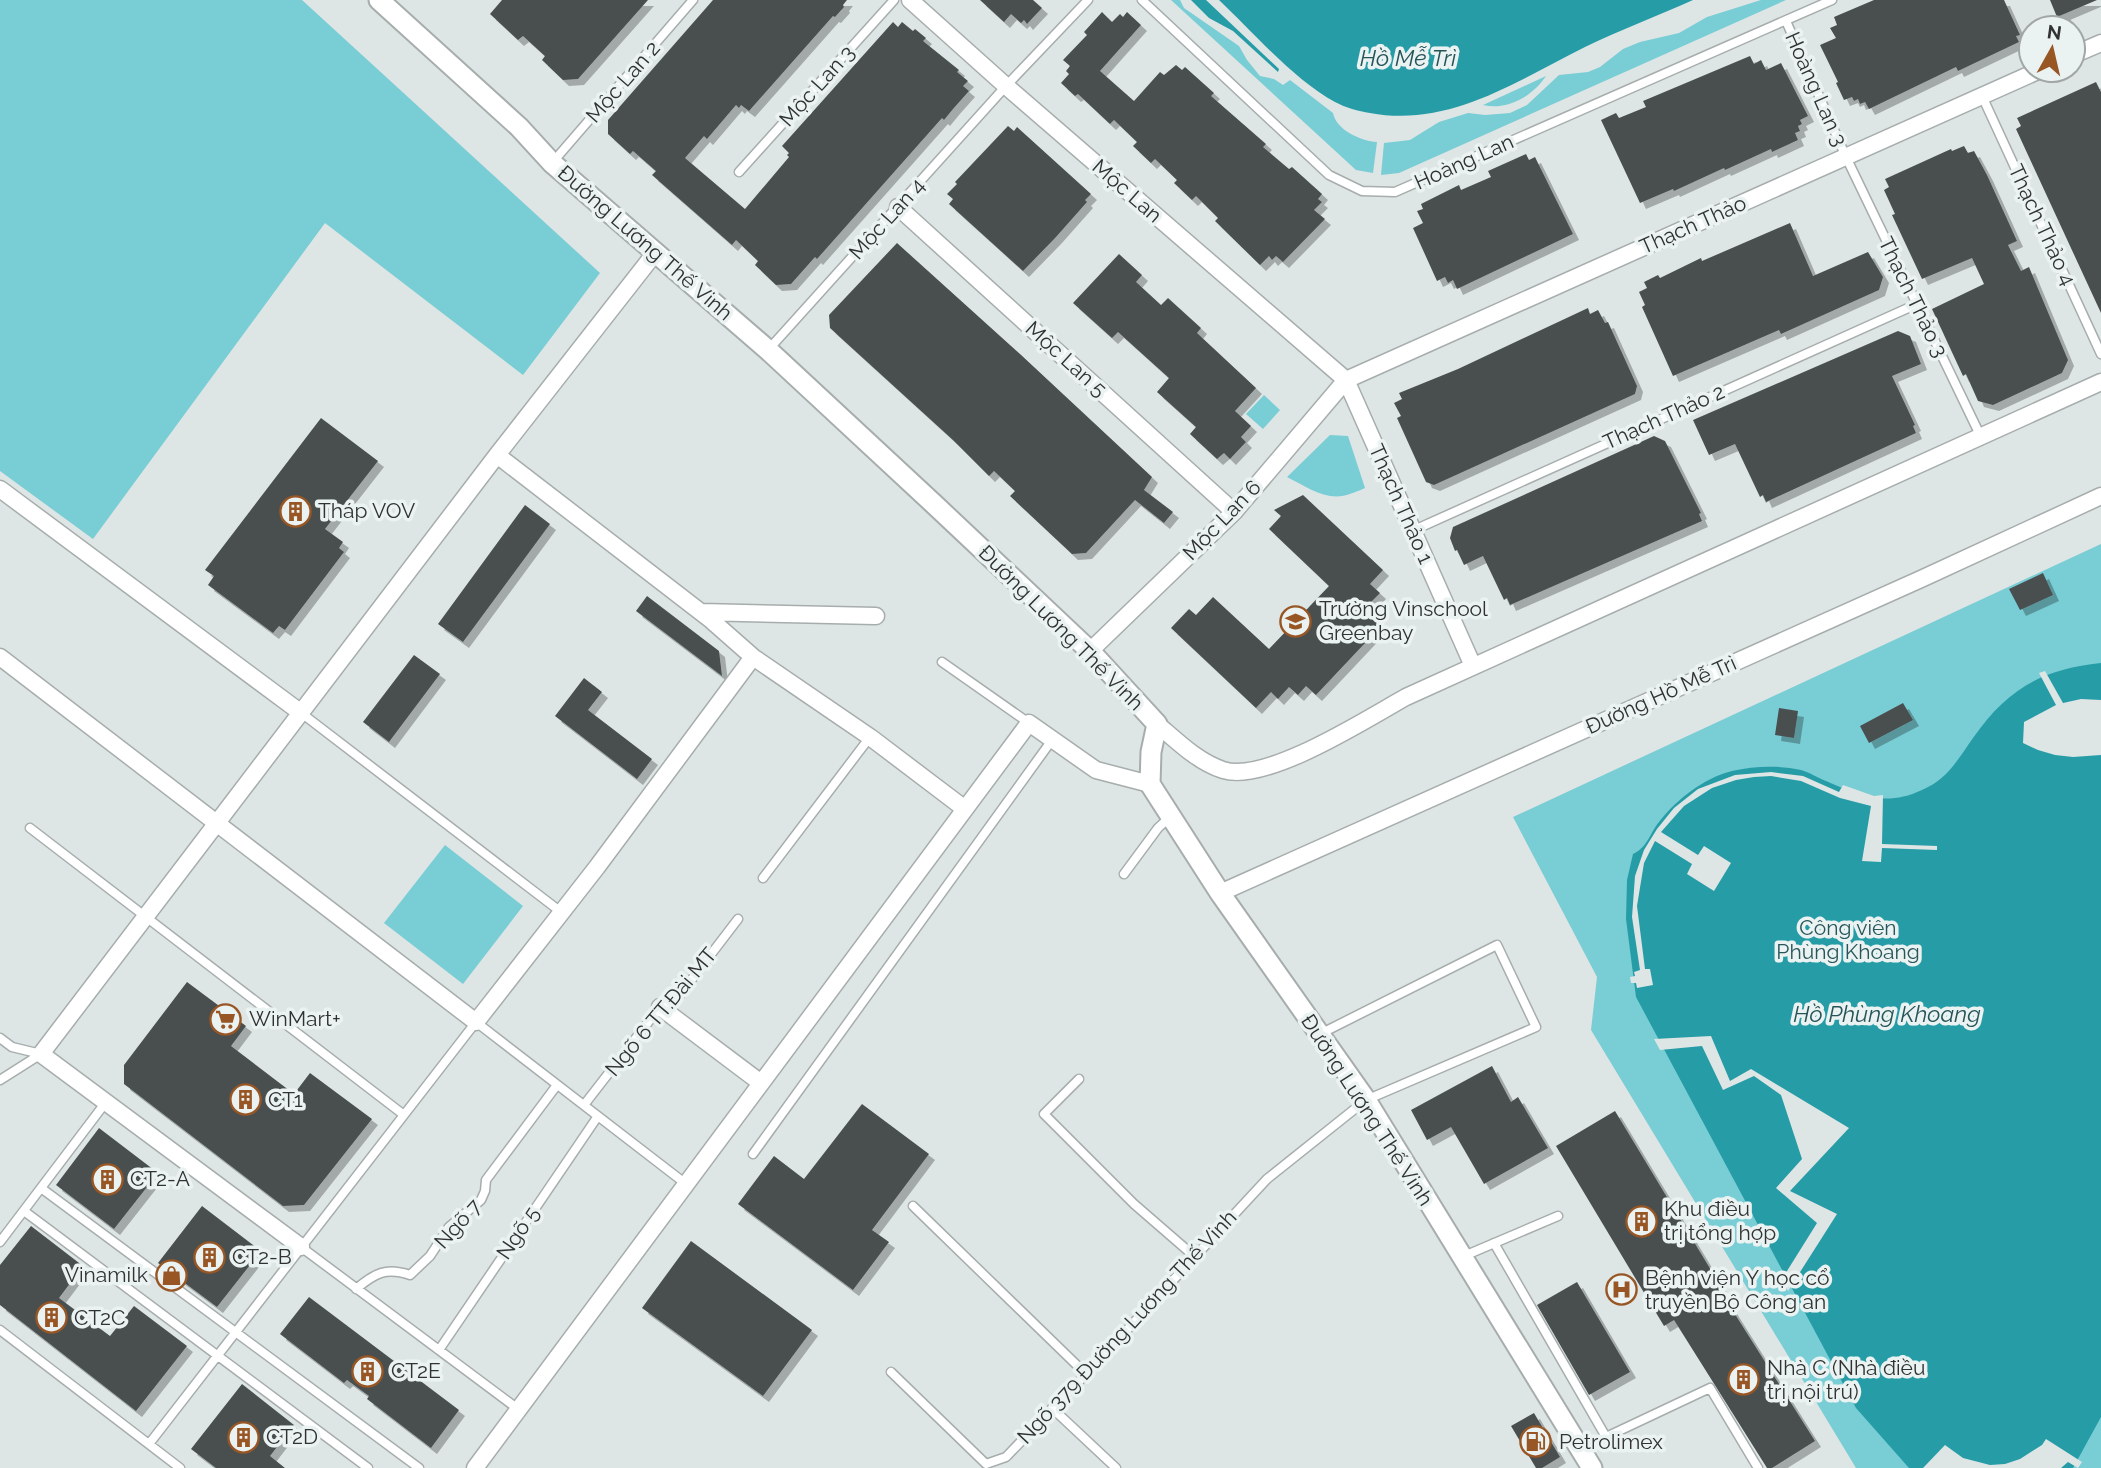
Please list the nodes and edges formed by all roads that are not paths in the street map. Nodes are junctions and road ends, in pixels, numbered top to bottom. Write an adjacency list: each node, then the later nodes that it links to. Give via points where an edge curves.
1 (379, 0): 13 (street, Đường Lương Thế Vinh, via 519,127)
2 (693, 0): 13 (lane, Mộc Lan 2)
3 (894, 0): 14 (lane, Mộc Lan 3)
4 (910, 0): 10 (street, Mộc Lan)
5 (1088, 0): 10 (lane, Mộc Lan 4)
6 (1142, 0): 8 (lane, Hoàng Lan, via 1329,175 1363,191 1395,192)
7 (1832, 0): 8 (lane, Hoàng Lan)
8 (1786, 21): 12 (lane, Hoàng Lan 3)
9 (2017, 80): 11 (street, Thạch Thảo)
10 (1006, 86): 15 (lane, Mộc Lan 4); 20 (street, Mộc Lan)
11 (1983, 96): 12 (street, Thạch Thảo); 19 (lane, Thạch Thảo 4)
12 (1846, 157): 17 (lane, Thạch Thảo 3); 20 (street, Thạch Thảo)
13 (552, 163): 16 (street, Đường Lương Thế Vinh)
14 (740, 172)
15 (898, 206): 18 (lane, Mộc Lan 4); 26 (street, Mộc Lan 5)
16 (654, 253): 18 (street, Đường Lương Thế Vinh); 23 (street)
17 (1917, 304): 22 (lane, Thạch Thảo 3); 27 (lane, Thạch Thảo 2)
18 (768, 350): 30 (street, Đường Lương Thế Vinh)
19 (2101, 354)
20 (1346, 380): 26 (street, Mộc Lan 6); 27 (street, Thạch Thảo 1)
21 (2101, 382): 22 (street)
22 (1981, 437): 34 (street)
23 (496, 455): 28 (street); 35 (street)
24 (0, 489): 35 (street)
25 (2101, 496): 47 (street, Đường Hồ Mễ Trì)
26 (1234, 512): 30 (street, Mộc Lan 6)
27 (1412, 531): 34 (street, Thạch Thảo 1)
28 (701, 612): 29 (street); 32 (street)
29 (876, 616)
30 (1090, 651): 37 (street, Đường Lương Thế Vinh)
31 (0, 657): 43 (street)
32 (753, 657): 38 (street); 48 (street)
33 (942, 662): 36 (lane)
34 (1473, 666): 37 (street, via 1264,769 1226,771 1201,760)
35 (300, 712): 43 (street); 48 (lane)
36 (1029, 723): 39 (street); 41 (street)
37 (1157, 724): 40 (street, Đường Lương Thế Vinh)
38 (870, 737): 41 (street); 46 (lane)
39 (1052, 740): 40 (street, via 1096,770); 65 (lane)
40 (1150, 783): 42 (street, Đường Lương Thế Vinh)
41 (965, 809): 58 (street)
42 (1171, 816): 45 (lane); 47 (street, Đường Lương Thế Vinh)
43 (217, 822): 49 (street); 52 (street)
44 (30, 828): 49 (lane)
45 (1124, 874)
46 (762, 878)
47 (1220, 893): 53 (street, Đường Lương Thế Vinh)
48 (561, 912): 52 (street)
49 (145, 916): 55 (street); 63 (lane)
50 (738, 919): 51 (lane, Ngõ 6 TT.Đài MT, via 676,1000)
51 (660, 1007): 58 (street); 62 (lane, Ngõ 6 TT.Đài MT)
52 (476, 1022): 59 (lane); 63 (lane)
53 (1320, 1034): 60 (street, Đường Lương Thế Vinh); 60 (lane, Ngõ 379 Đường Lương Thế Vinh, via 1497,945 1536,1027)
54 (0, 1038): 55 (lane, via 12,1047)
55 (41, 1054): 57 (lane); 61 (street)
56 (1079, 1079): 74 (lane, via 1044,1114)
57 (0, 1080)
58 (761, 1083): 66 (street)
59 (557, 1085): 62 (lane); 76 (lane, Ngõ 7, via 486,1180 481,1200 449,1227 418,1269 410,1276 381,1272)
60 (1366, 1100): 74 (lane, Ngõ 379 Đường Lương Thế Vinh, via 1267,1178); 75 (street, Đường Lương Thế Vinh)
61 (106, 1102): 67 (lane); 73 (street)
62 (584, 1105): 64 (lane)
63 (404, 1115): 73 (lane)
64 (598, 1116): 66 (lane); 79 (lane, Ngõ 5)
65 (753, 1154)
66 (685, 1184): 84 (street)
67 (41, 1188): 69 (lane); 78 (lane)
68 (913, 1206): 82 (lane)
69 (24, 1211): 71 (lane); 80 (lane)
70 (1558, 1216): 72 (lane)
71 (0, 1242)
72 (1494, 1243): 75 (lane); 92 (lane, via 1606,1437 1710,1388)
73 (301, 1247): 76 (lane); 78 (lane)
74 (1194, 1256): 82 (lane, Ngõ 379 Đường Lương Thế Vinh)
75 (1461, 1257): 91 (street, Đường Lương Thế Vinh)
76 (356, 1289): 79 (lane)
77 (0, 1330): 85 (lane)
78 (236, 1332): 80 (lane); 88 (lane)
79 (439, 1350): 84 (lane)
80 (218, 1356): 85 (lane); 87 (lane)
81 (891, 1373): 83 (lane, Ngõ 379 Đường Lương Thế Vinh, via 986,1464 1006,1457)
82 (1086, 1374): 83 (lane, Ngõ 379 Đường Lương Thế Vinh)
83 (1052, 1408): 90 (lane)
84 (518, 1409): 89 (street)
85 (149, 1444): 86 (lane)
86 (180, 1468)
87 (368, 1468)
88 (419, 1468)
89 (475, 1468)
90 (1116, 1468)
91 (1592, 1468)
92 (1758, 1468)

